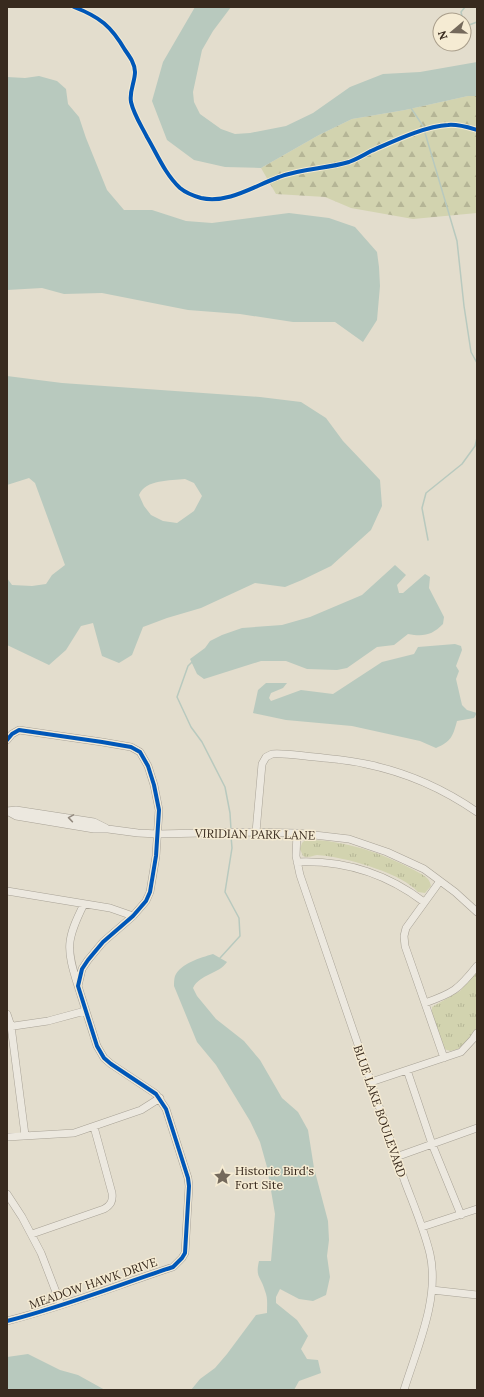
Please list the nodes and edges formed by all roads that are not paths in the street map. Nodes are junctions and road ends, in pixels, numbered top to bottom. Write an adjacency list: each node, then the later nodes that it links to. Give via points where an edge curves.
1 (7, 740): 6 (street, via 19,730 131,747 140,752 148,766 158,801)
2 (7, 811): 6 (street, VIRIDIAN PARK LANE, via 16,810 94,822 108,829)
3 (477, 812): 4 (street, via 432,787 388,770 344,760 272,754 266,757 262,764)
4 (256, 832): 5 (street, VIRIDIAN PARK LANE); 6 (street, VIRIDIAN PARK LANE)
5 (297, 833): 7 (street, BLUE LAKE BOULEVARD); 8 (street, VIRIDIAN PARK LANE, via 336,837 375,847 424,869)
6 (158, 834): 13 (street, via 150,892)
7 (297, 862): 10 (street, via 334,863 363,869 399,885); 23 (street, BLUE LAKE BOULEVARD)
8 (440, 881): 10 (street); 12 (street, VIRIDIAN PARK LANE)
9 (7, 890): 11 (street)
10 (424, 902): 16 (street, via 406,928 404,936 405,946)
11 (84, 904): 13 (street, via 110,908); 15 (street, via 70,940 70,958)
12 (477, 912)
13 (133, 916): 15 (street, via 91,955 82,969)
14 (477, 966): 16 (street, via 461,986)
15 (78, 986): 17 (street)
16 (425, 1003): 21 (street)
17 (85, 1011): 19 (street, via 48,1021); 24 (street, via 104,1058)
18 (7, 1014): 19 (street)
19 (9, 1027): 27 (street)
20 (477, 1033): 21 (street, via 461,1052)
21 (444, 1058): 22 (street)
22 (407, 1070): 23 (street); 29 (street)
23 (371, 1082): 30 (street, BLUE LAKE BOULEVARD)
24 (160, 1098): 25 (street, via 141,1110); 38 (street, MEADOW HAWK DRIVE, via 171,1121 188,1178 186,1246 182,1258 173,1266)
25 (94, 1127): 27 (street, via 74,1133); 35 (street, via 112,1193 111,1203 104,1208)
26 (477, 1128): 29 (street)
27 (25, 1135): 28 (street)
28 (7, 1137)
29 (432, 1144): 30 (street); 33 (street)
30 (396, 1157): 34 (street, BLUE LAKE BOULEVARD)
31 (7, 1194): 35 (street)
32 (477, 1209): 33 (street)
33 (461, 1215): 34 (street)
34 (422, 1227): 36 (street, BLUE LAKE BOULEVARD, via 430,1255)
35 (32, 1234): 38 (street, via 42,1253)
36 (432, 1290): 37 (street); 40 (street, BLUE LAKE BOULEVARD)
37 (477, 1295)
38 (60, 1305): 39 (street, MEADOW HAWK DRIVE)
39 (7, 1321)
40 (404, 1390)

